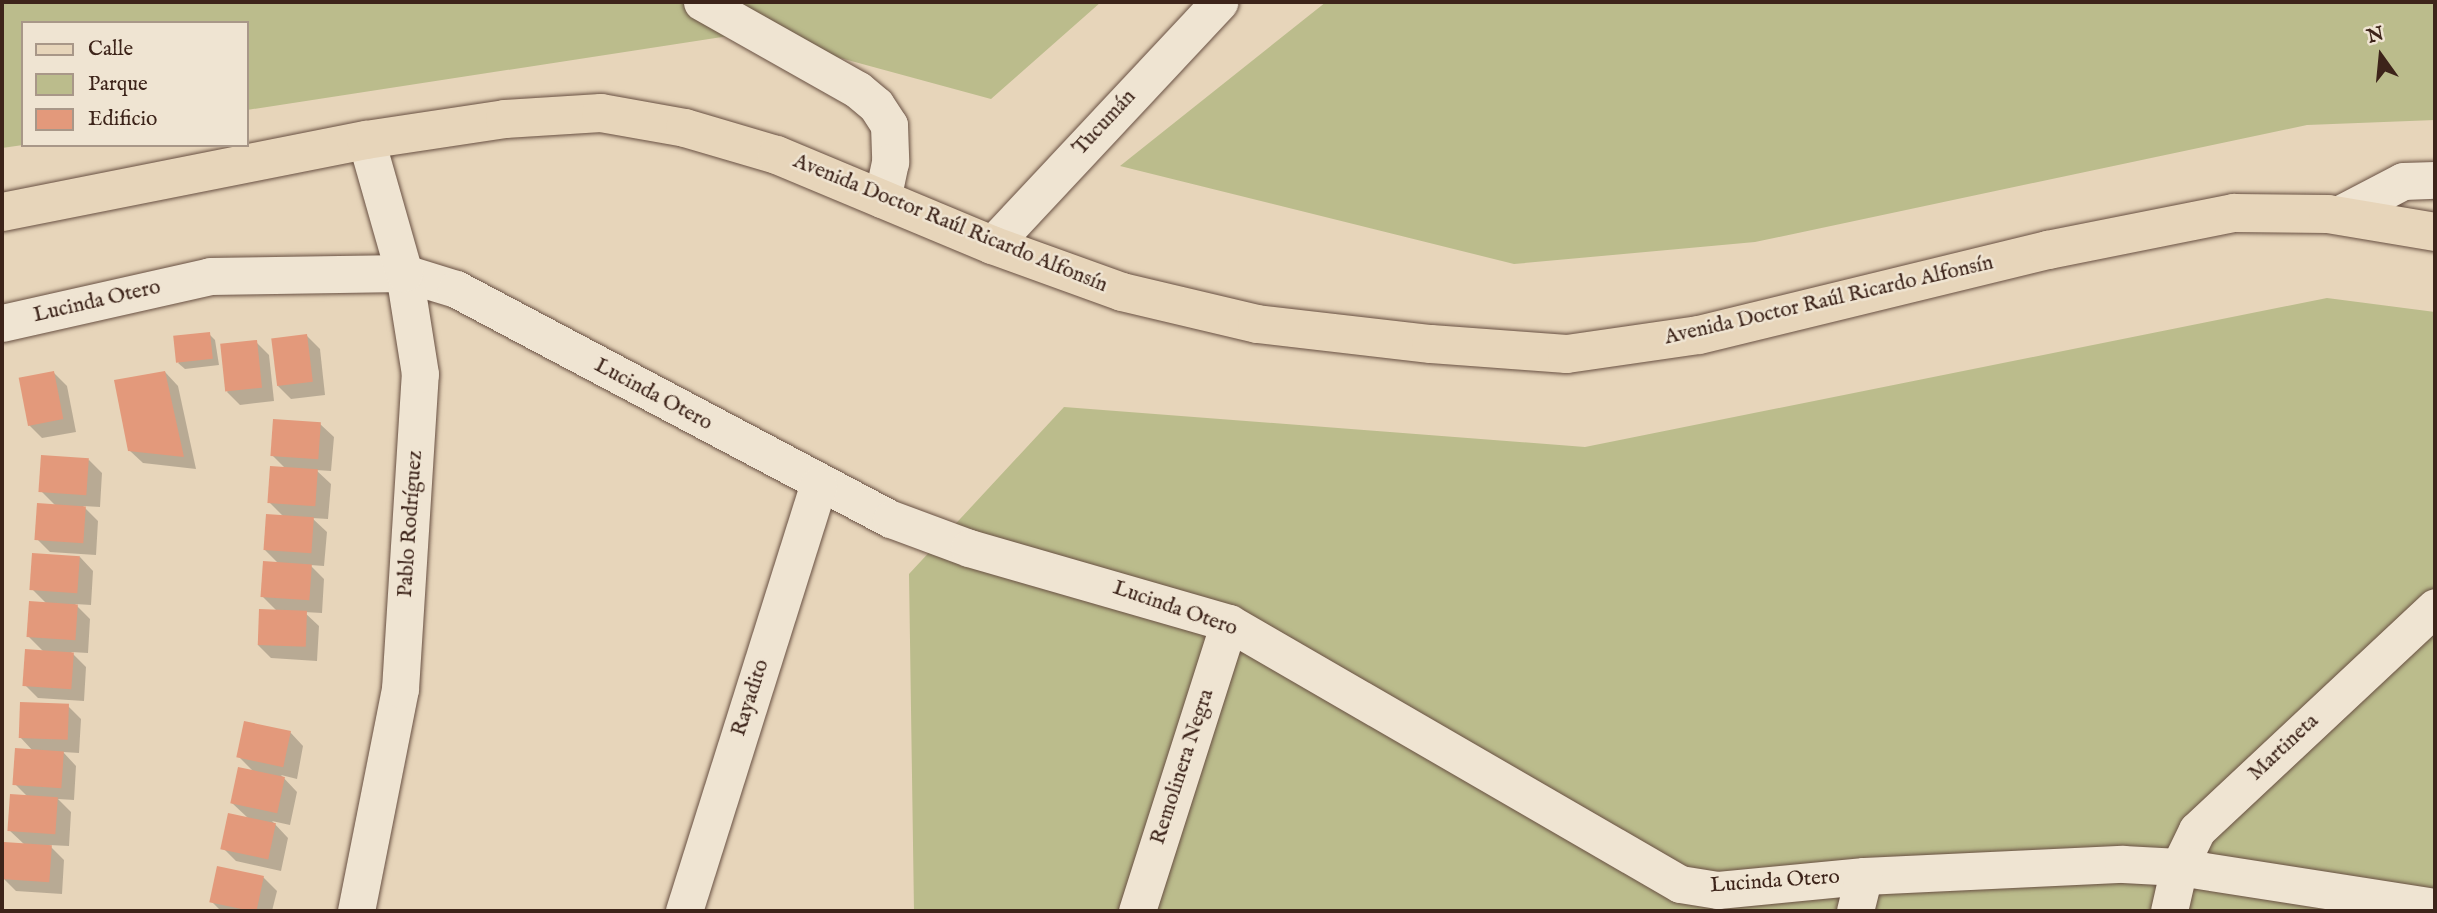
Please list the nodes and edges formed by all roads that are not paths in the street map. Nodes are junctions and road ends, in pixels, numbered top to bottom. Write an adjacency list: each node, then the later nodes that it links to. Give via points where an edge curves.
1 (702, 2): 5 (street, via 858,90 876,106 889,125 890,162)
2 (1219, 2): 9 (street, Tucumán)
3 (366, 140): 5 (main road, Avenida Doctor Raúl Ricardo Alfonsín, via 505,119 601,113 685,128 777,155); 6 (main road, Avenida Doctor Raúl Ricardo Alfonsín); 10 (street, Pablo Rodríguez)
4 (2435, 180): 7 (street, via 2403,181)
5 (882, 199): 9 (main road, Avenida Doctor Raúl Ricardo Alfonsín)
6 (2, 212)
7 (2338, 215): 8 (main road, Avenida Doctor Raúl Ricardo Alfonsín); 9 (main road, Avenida Doctor Raúl Ricardo Alfonsín, via 2234,213 2048,250 1699,335 1567,354 1257,324 1122,292)
8 (2435, 232)
9 (992, 245)
10 (404, 273): 11 (street, Lucinda Otero, via 210,276); 12 (street, Lucinda Otero, via 457,289); 19 (street, Pablo Rodríguez, via 420,374 400,689)
11 (2, 323)
12 (818, 485): 14 (street, Lucinda Otero, via 969,548); 20 (street, Rayadito)
13 (2435, 607): 15 (street, Martineta, via 2197,830)
14 (1229, 623): 17 (street, Lucinda Otero); 21 (street, Remolinera Negra)
15 (2179, 867): 16 (street, Lucinda Otero, via 2123,864); 18 (street, Lucinda Otero); 23 (street, Martineta)
16 (1864, 876): 17 (street, Lucinda Otero); 22 (street)
17 (1676, 898)
18 (2435, 907)
19 (356, 911)
20 (684, 911)
21 (1137, 911)
22 (1855, 911)
23 (2169, 911)

